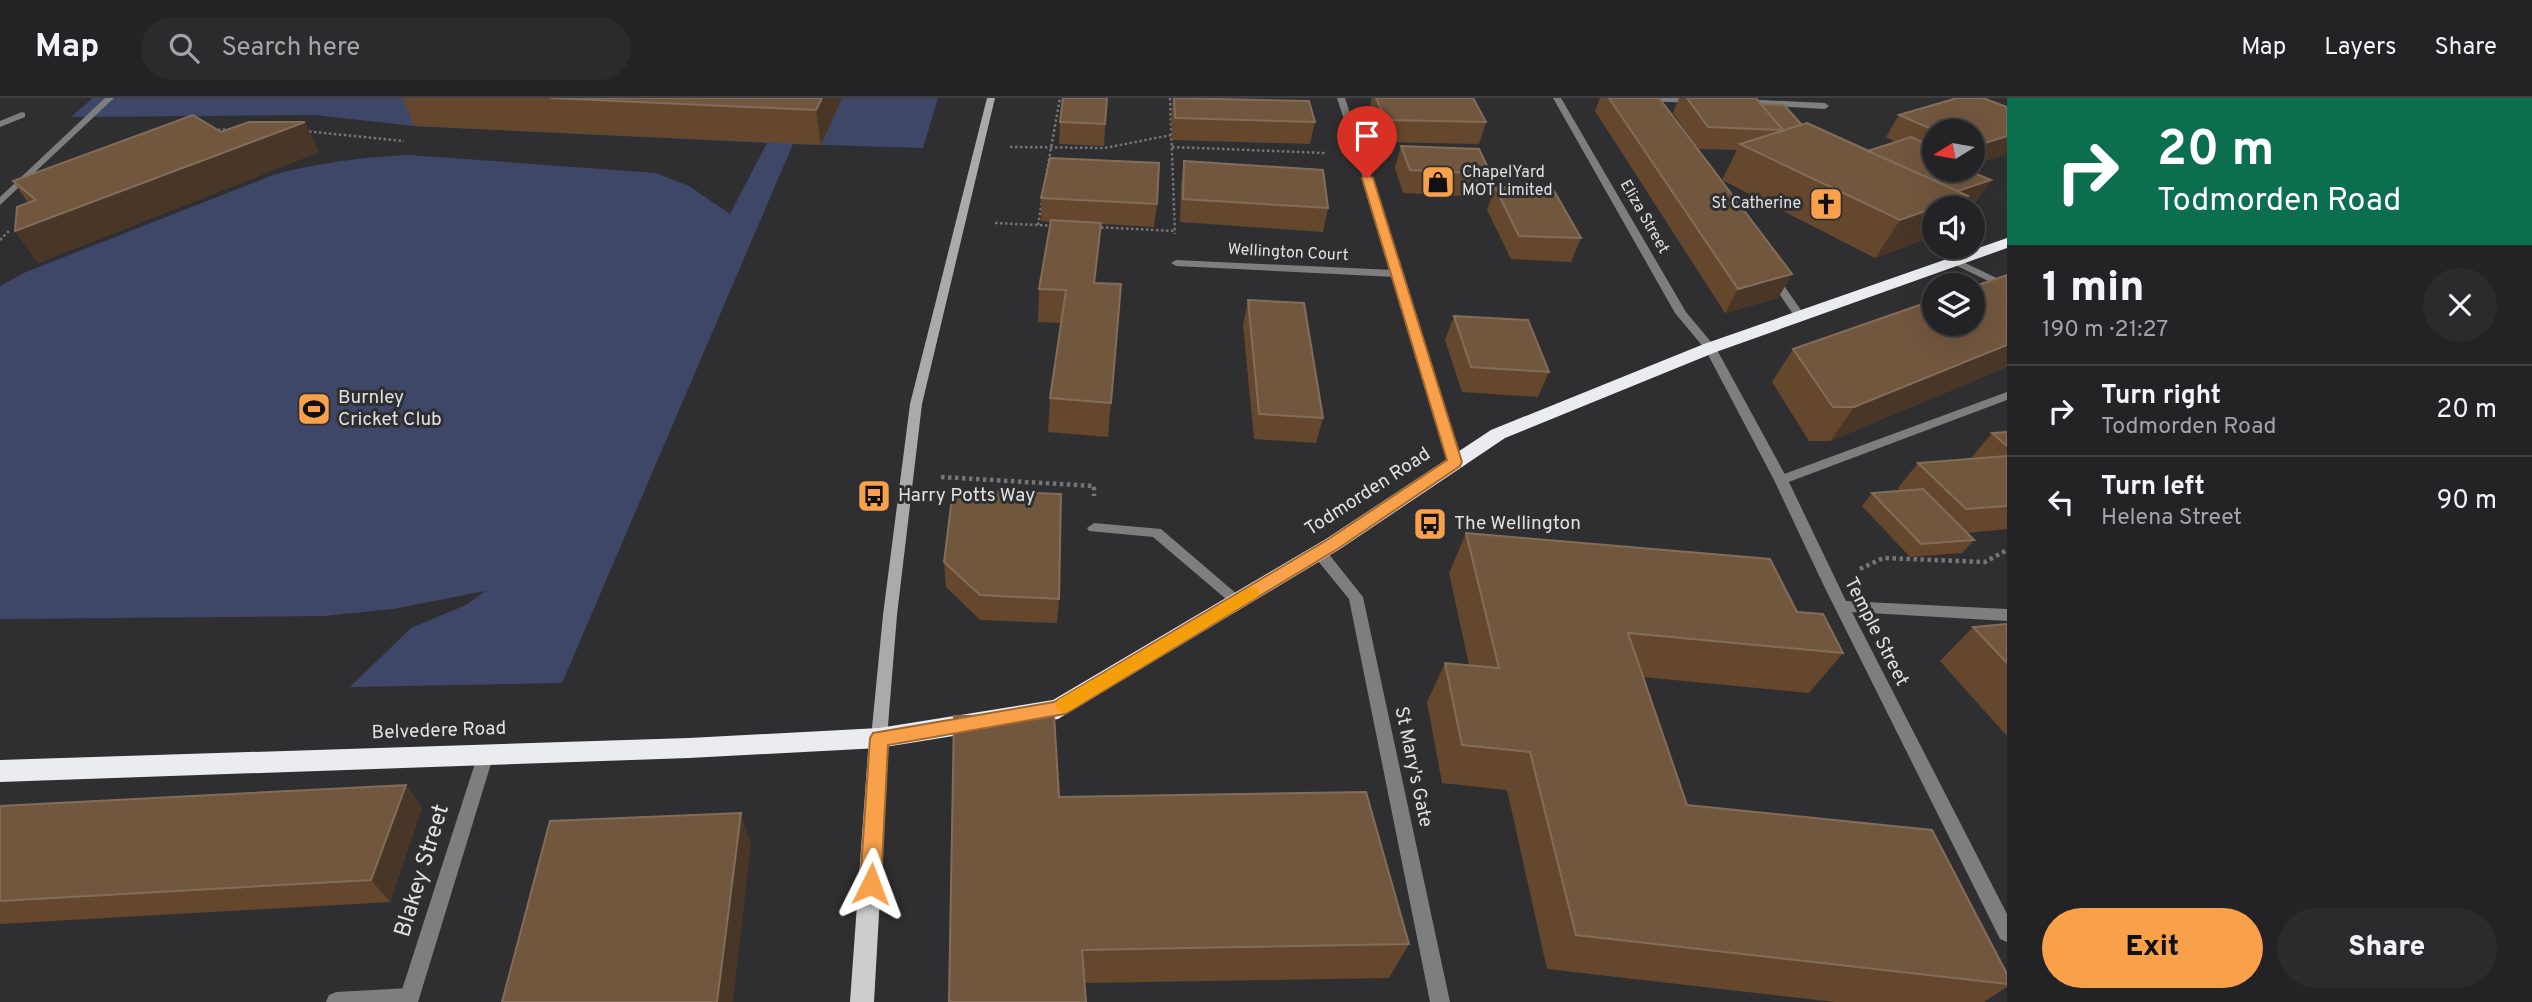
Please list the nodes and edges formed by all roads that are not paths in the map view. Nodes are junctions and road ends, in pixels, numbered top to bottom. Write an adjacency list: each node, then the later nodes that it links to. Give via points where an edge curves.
1 (110, 98): 14 (street)
2 (991, 98): 31 (street, via 916,404)
3 (1341, 98): 19 (street)
4 (1557, 98): 22 (street, Eliza Street, via 1681,313)
5 (1641, 98): 6 (street)
6 (1649, 98): 9 (street); 11 (street)
7 (1818, 98): 8 (street, via 1825,106)
8 (1742, 100): 10 (street)
9 (1704, 101)
10 (1731, 102)
11 (1657, 110)
12 (22, 115): 13 (street)
13 (0, 124)
14 (0, 202)
15 (2007, 243): 16 (highway, Todmorden Road)
16 (1957, 262): 20 (street); 21 (highway, Todmorden Road)
17 (1176, 263): 19 (street, Wellington Court)
18 (1768, 270): 21 (street)
19 (1399, 274): 24 (street)
20 (2007, 287)
21 (1799, 315): 22 (highway, Todmorden Road)
22 (1710, 348): 24 (highway, Todmorden Road, via 1498,434); 25 (street, Temple Street)
23 (2007, 396): 25 (street)
24 (1455, 462): 27 (highway, Todmorden Road)
25 (1781, 480): 29 (street, Temple Street)
26 (1094, 528): 28 (street, via 1156,532)
27 (1319, 552): 28 (highway, Todmorden Road); 38 (street, St Mary's Gate, via 1356,597)
28 (1238, 601): 31 (highway, Todmorden Road, via 1058,709)
29 (1841, 606): 30 (street); 34 (street, Temple Street)
30 (2007, 615)
31 (879, 738): 32 (highway, Belvedere Road); 37 (main road)
32 (486, 754): 33 (highway, Belvedere Road); 35 (street, Blakey Street)
33 (0, 771)
34 (2007, 933)
35 (409, 1000): 36 (street)
36 (336, 1002)
37 (862, 1002)
38 (1440, 1002)

